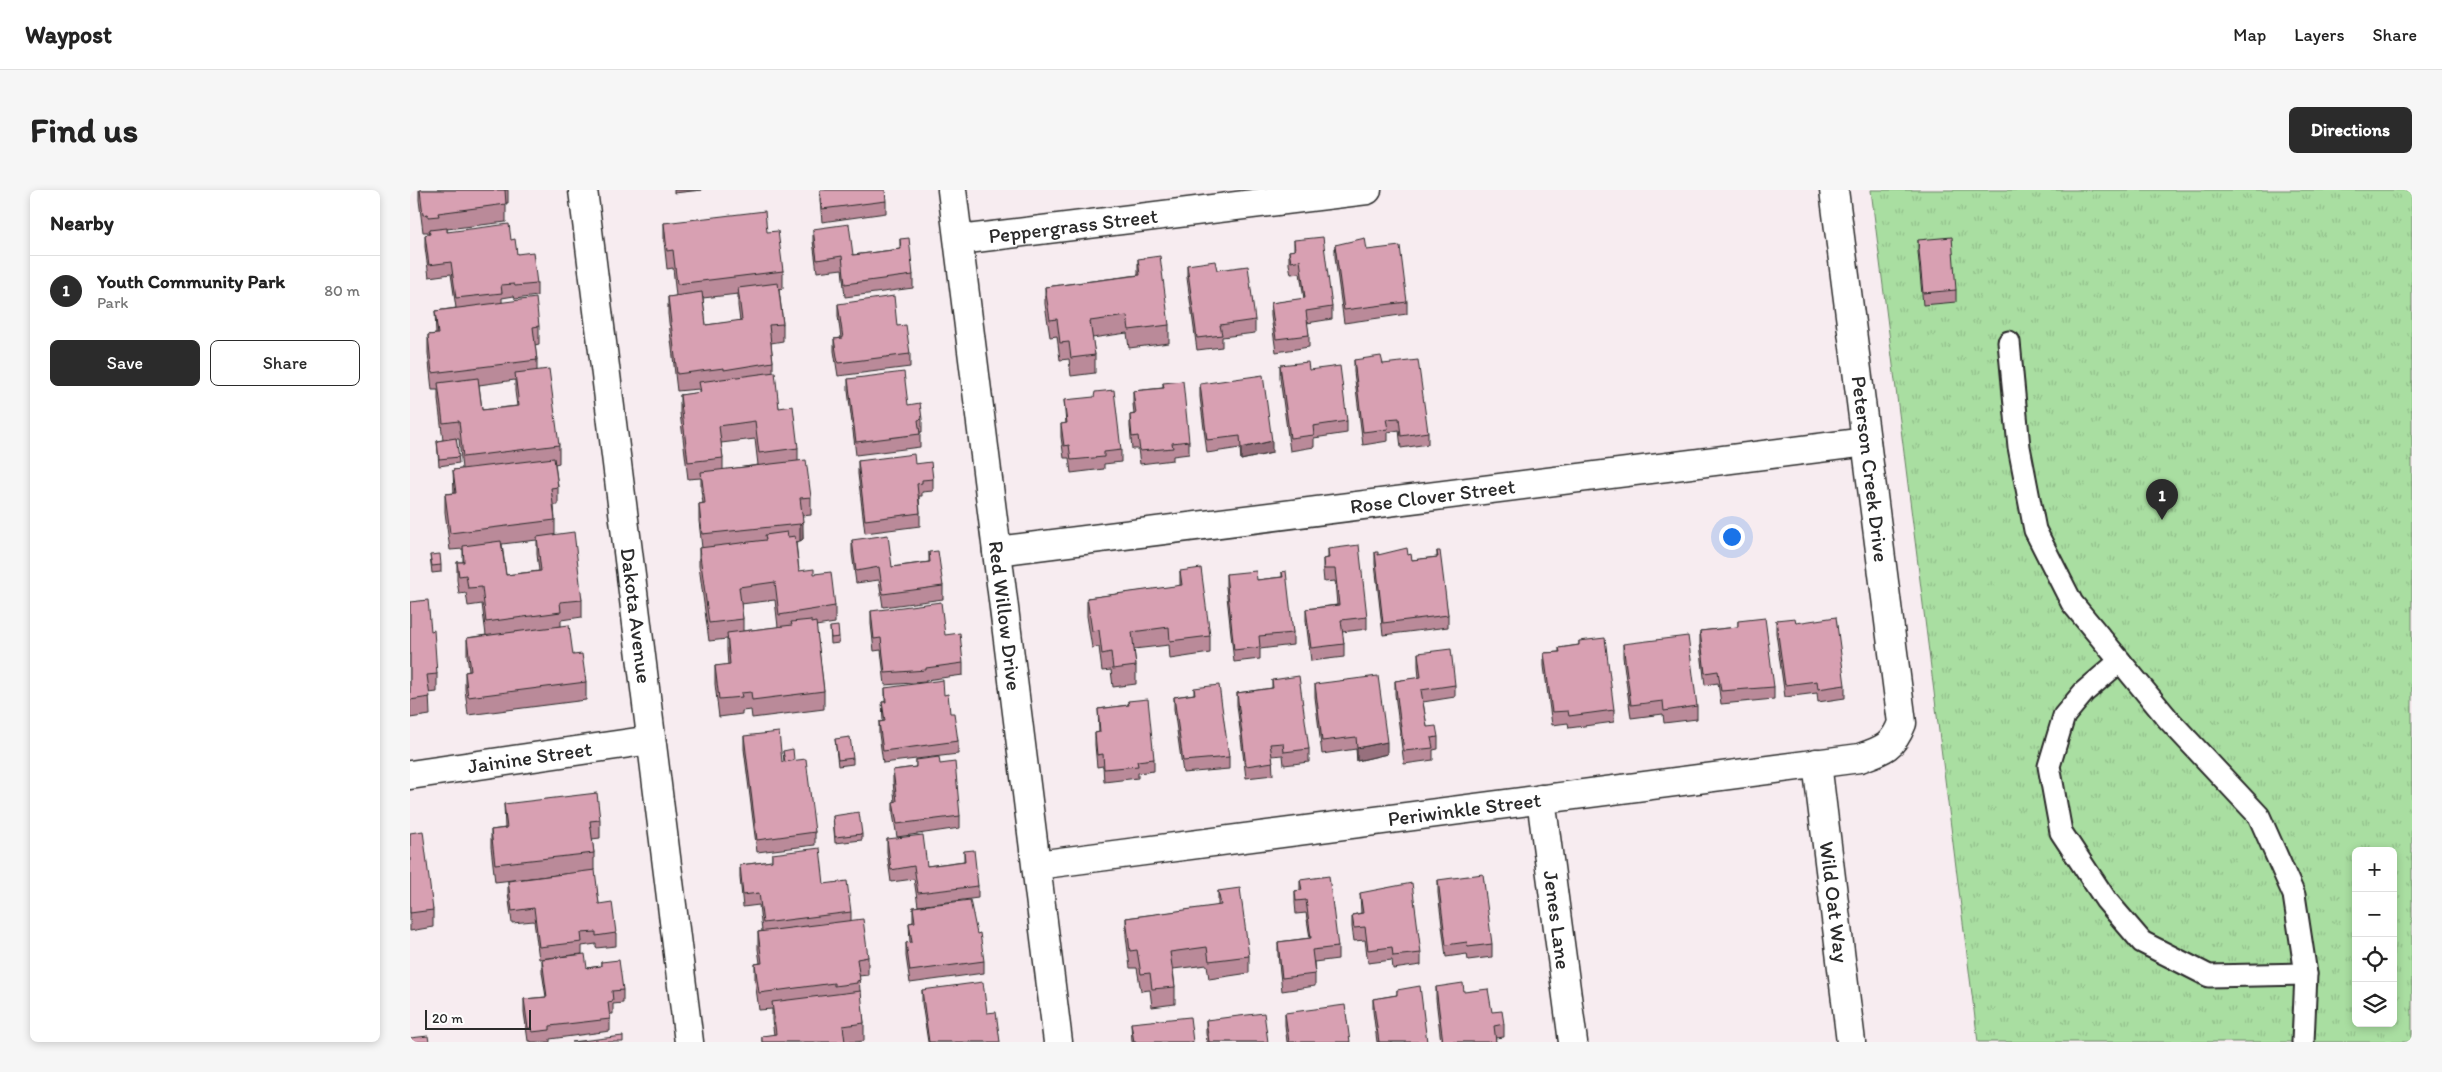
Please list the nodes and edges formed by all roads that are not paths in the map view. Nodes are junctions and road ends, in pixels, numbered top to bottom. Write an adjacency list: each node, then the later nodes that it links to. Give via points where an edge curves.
1 (583, 190): 10 (street, Dakota Avenue)
2 (952, 190): 5 (street, Red Willow Drive)
3 (1366, 190): 5 (street, Peppergrass Street)
4 (1834, 190): 7 (street, Peterson Creek Drive)
5 (959, 240): 8 (street, Red Willow Drive)
6 (2010, 342): 9 (lane, via 2019,447 2035,530 2072,603)
7 (1866, 442): 8 (street, Rose Clover Street); 11 (street, Peterson Creek Drive, via 1902,723 1897,737)
8 (997, 551): 15 (street, Red Willow Drive)
9 (2120, 661): 16 (lane, via 2168,719 2259,816 2294,895); 16 (lane, via 2084,692 2064,716 2049,766 2061,832 2106,900 2142,942 2209,976)
10 (651, 740): 13 (street, Jainine Street); 17 (street, Dakota Avenue)
11 (1890, 744): 12 (street, Periwinkle Street, via 1860,758)
12 (1817, 763): 14 (street, Periwinkle Street); 20 (street, Wild Oat Way)
13 (410, 775)
14 (1541, 799): 15 (street, Periwinkle Street); 19 (street, Jenes Lane)
15 (1036, 865): 18 (street, Red Willow Drive)
16 (2306, 974): 21 (lane)
17 (689, 1042)
18 (1058, 1042)
19 (1573, 1042)
20 (1851, 1042)
21 (2303, 1042)

